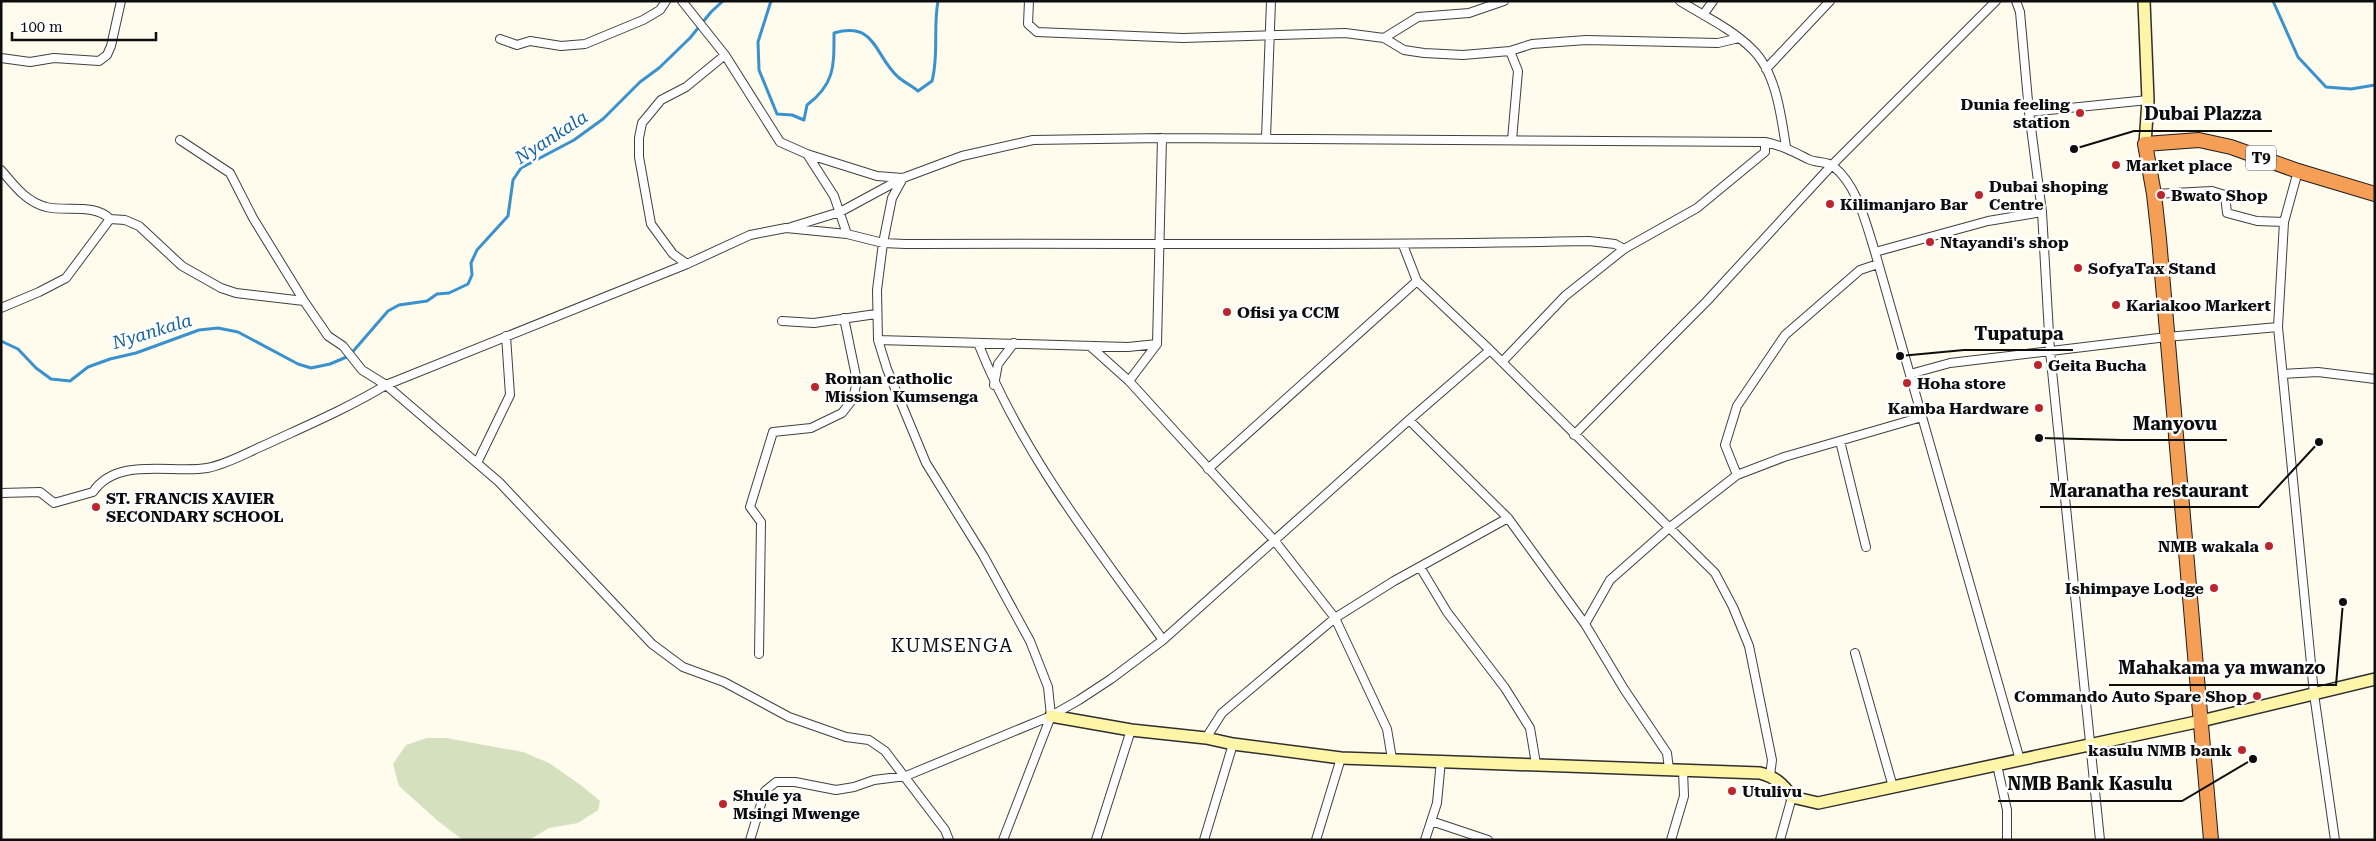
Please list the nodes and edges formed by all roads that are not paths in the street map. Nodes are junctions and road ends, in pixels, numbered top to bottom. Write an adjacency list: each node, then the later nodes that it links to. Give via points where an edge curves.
1 (121, 1): 20 (street, via 111,46 99,61 54,58 30,62)
2 (666, 1): 17 (street, via 660,10 643,20 585,44 561,46 530,41 517,45)
3 (682, 1): 19 (street)
4 (1029, 1): 14 (street, via 1028,24 1037,32 1183,38)
5 (1271, 1): 14 (street)
6 (1504, 1): 15 (street, via 1469,13 1418,17)
7 (1680, 1): 13 (street)
8 (1713, 1): 13 (street)
9 (1830, 1): 21 (street)
10 (1996, 1): 32 (street)
11 (2016, 1): 23 (street, via 2020,12)
12 (2144, 1): 22 (street)
13 (1703, 15): 16 (street)
14 (1270, 36): 15 (street, via 1345,34); 25 (street)
15 (1384, 38): 18 (street, via 1404,50 1424,54)
16 (1739, 38): 18 (street, via 1718,43 1586,40 1532,44); 21 (street, via 1753,50)
17 (500, 40)
18 (1510, 51): 27 (street, via 1518,71)
19 (725, 55): 31 (street, via 780,142); 49 (street, via 686,87 661,100 642,123 639,138 639,157 651,224 673,254)
20 (1, 58)
21 (1766, 69): 30 (street, via 1781,114)
22 (2148, 100): 23 (street); 29 (street)
23 (2029, 112): 39 (street)
24 (1162, 138): 25 (street); 35 (street, via 1033,140 962,156); 45 (street)
25 (1266, 138): 27 (street)
26 (180, 140): 52 (street, via 230,173 253,218)
27 (1512, 140): 28 (street)
28 (1765, 142): 30 (street); 47 (street, via 1765,152 1698,208)
29 (2145, 144): 34 (highway, T9, via 2199,140 2231,147); 36 (highway)
30 (1786, 147): 32 (street, via 1810,160)
31 (807, 154): 35 (street, via 877,176); 38 (street, via 834,196)
32 (1832, 165): 48 (street, via 1848,182 1862,211); 76 (street, via 1706,302)
33 (1, 170): 40 (street, via 23,196 45,206 94,211)
34 (2298, 171): 37 (highway, T9); 41 (street)
35 (903, 178): 38 (street); 44 (street, via 892,198)
36 (2154, 194): 41 (street, via 2212,191 2225,195 2227,213 2256,221); 59 (highway)
37 (2375, 194)
38 (840, 212): 42 (street); 43 (street)
39 (2042, 212): 48 (street, via 1988,221); 66 (street)
40 (110, 219): 52 (street, via 125,220 139,226 182,266 221,288); 53 (street, via 66,278)
41 (2284, 222): 57 (street)
42 (786, 228): 43 (street); 49 (street, via 750,235)
43 (847, 234): 44 (street)
44 (882, 243): 45 (street); 54 (street)
45 (1160, 243): 46 (street); 63 (street)
46 (1402, 246): 47 (street, via 1589,241 1615,244); 51 (street)
47 (1624, 249): 67 (street, via 1565,296)
48 (1875, 252): 50 (street)
49 (687, 264): 58 (street)
50 (1878, 264): 68 (street); 80 (street, via 1860,270 1785,335 1737,406 1725,445)
51 (1416, 281): 65 (street); 79 (street)
52 (304, 301): 72 (street, via 328,336 343,346 362,370)
53 (1, 308)
54 (876, 314): 55 (street); 60 (street)
55 (844, 318): 56 (street, via 814,323); 91 (street, via 857,381 853,399 842,413 811,428 772,432 750,507 762,522)
56 (782, 321)
57 (2278, 327): 59 (street); 69 (street)
58 (506, 336): 72 (street); 78 (street, via 510,395)
59 (2167, 337): 66 (street); 95 (highway)
60 (878, 340): 61 (street); 94 (street, via 926,463 983,555 1030,641 1048,687)
61 (978, 343): 62 (street); 73 (street)
62 (1014, 343): 64 (street); 73 (street, via 998,364)
63 (1156, 344): 64 (street); 71 (street)
64 (1090, 346): 71 (street)
65 (1490, 350): 67 (street); 75 (street)
66 (2050, 351): 68 (street, via 1950,363); 99 (street)
67 (1502, 362): 76 (street)
68 (1910, 374): 74 (street)
69 (2283, 374): 70 (street, via 2318,372); 93 (street)
70 (2375, 379)
71 (1129, 381): 79 (street)
72 (386, 385): 78 (street); 81 (street, via 354,405 207,468 152,467 110,476 93,492 54,503 40,492)
73 (994, 385): 89 (street, via 1052,485)
74 (1922, 417): 77 (street); 103 (street)
75 (1409, 420): 82 (street); 84 (street)
76 (1574, 435): 83 (street)
77 (1840, 441): 80 (street); 85 (street)
78 (477, 463): 108 (street, via 499,482 652,644 683,667 724,682 789,717 846,737 869,740 885,751)
79 (1208, 470): 84 (street)
80 (1737, 475): 83 (street)
81 (1, 492)
82 (1508, 518): 86 (street); 88 (street)
83 (1669, 528): 88 (street, via 1610,580); 109 (street, via 1715,573 1746,638 1772,760)
84 (1274, 540): 87 (street); 89 (street)
85 (1866, 547)
86 (1420, 567): 87 (street); 104 (street, via 1447,612 1505,688 1530,728)
87 (1335, 618): 97 (street, via 1222,713); 101 (street, via 1387,729)
88 (1585, 624): 106 (street, via 1667,753)
89 (1163, 640): 94 (street, via 1111,679)
90 (1855, 653): 110 (street)
91 (759, 654)
92 (2375, 679): 93 (street)
93 (2314, 694): 95 (street); 126 (street)
94 (1051, 716): 96 (street); 108 (street); 115 (street)
95 (2201, 722): 99 (street); 125 (highway)
96 (1131, 730): 97 (street); 116 (street)
97 (1206, 738): 98 (street)
98 (1233, 744): 100 (street); 117 (street)
99 (2092, 745): 103 (street); 124 (street)
100 (1341, 758): 101 (street); 118 (street)
101 (1392, 758): 102 (street)
102 (1441, 760): 104 (street); 112 (street, via 1437,803)
103 (2020, 760): 105 (street)
104 (1536, 764): 106 (street)
105 (1997, 765): 110 (street); 123 (street, via 2007,810)
106 (1669, 769): 107 (street)
107 (1683, 770): 109 (street); 121 (street, via 1684,796)
108 (906, 776): 113 (street, via 836,790 795,782 776,782 765,791); 114 (street)
109 (1770, 776): 111 (street, via 1784,785)
110 (1893, 787): 111 (street, via 1818,803)
111 (1792, 797): 122 (street)
112 (1431, 821): 119 (street); 120 (street)
113 (750, 840)
114 (949, 840)
115 (1003, 840)
116 (1096, 840)
117 (1204, 840)
118 (1316, 840)
119 (1425, 840)
120 (1488, 840)
121 (1671, 840)
122 (1780, 840)
123 (2007, 840)
124 (2100, 840)
125 (2211, 840)
126 (2335, 840)

